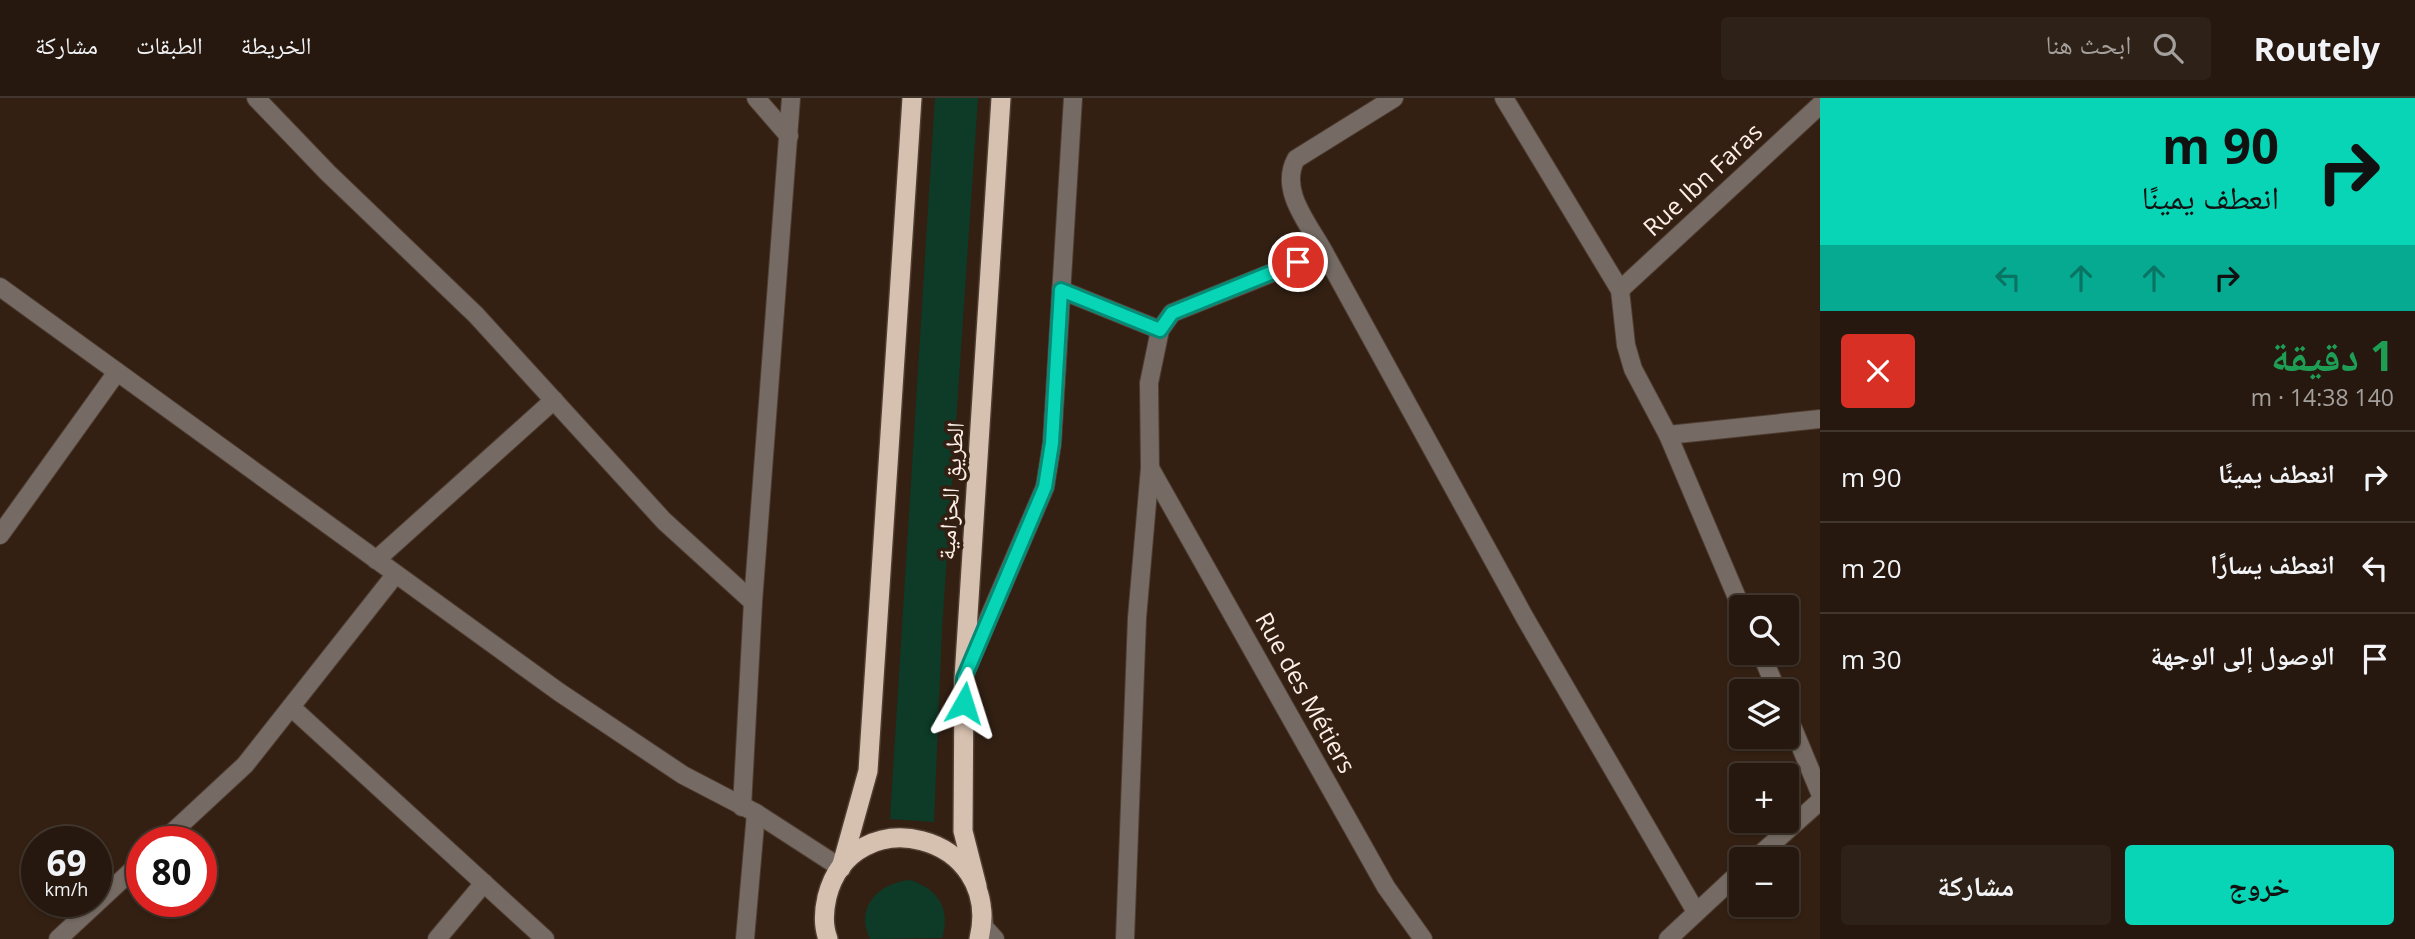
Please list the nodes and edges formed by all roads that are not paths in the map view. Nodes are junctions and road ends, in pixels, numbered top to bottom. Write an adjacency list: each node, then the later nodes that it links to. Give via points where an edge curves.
1 (256, 98): 17 (street, via 476,315)
2 (756, 98): 10 (street)
3 (792, 98): 10 (street)
4 (912, 98): 34 (highway, via 868,771)
5 (1001, 98): 26 (highway, الطريق الحزامية)
6 (1073, 98): 13 (street)
7 (1394, 98): 11 (street, via 1296,159 1289,173 1289,188)
8 (1504, 98): 14 (street)
9 (1820, 105): 14 (street, Rue Ibn Faras)
10 (789, 136): 25 (street)
11 (1324, 252): 15 (street, via 1172,313); 39 (street, via 1525,618)
12 (0, 287): 16 (street)
13 (1061, 290): 15 (street); 26 (street, via 1045,487)
14 (1620, 290): 19 (street, via 1633,369)
15 (1160, 330): 20 (street, via 1149,383)
16 (117, 372): 21 (street); 22 (street)
17 (554, 400): 22 (street); 25 (street, via 664,521)
18 (1820, 419): 19 (street)
19 (1668, 435): 24 (street)
20 (1150, 468): 47 (street, via 1137,631); 48 (street, Rue des Métiers, via 1386,887)
21 (0, 536)
22 (376, 560): 23 (street)
23 (395, 575): 27 (street); 31 (street, via 671,768)
24 (1736, 595)
25 (753, 602): 31 (street)
26 (964, 678): 38 (highway, الطريق الحزامية, via 963,831)
27 (291, 707): 32 (street, via 245,765); 36 (street)
28 (1799, 743): 29 (street)
29 (1820, 793)
30 (1820, 801): 33 (street)
31 (749, 810): 34 (street); 43 (street)
32 (179, 826)
33 (1768, 847)
34 (841, 868): 38 (highway, via 863,847 889,838 916,838 942,846 963,863); 44 (highway, via 824,908)
35 (126, 877): 40 (street)
36 (484, 883): 41 (street); 42 (street)
37 (1729, 883): 39 (street)
38 (980, 895): 45 (highway, الطريق الحزامية); 46 (street, via 984,927)
39 (1696, 912): 49 (street)
40 (64, 937)
41 (437, 939)
42 (545, 939)
43 (745, 939)
44 (828, 939)
45 (979, 939)
46 (995, 939)
47 (1125, 939)
48 (1423, 939)
49 (1668, 939)

